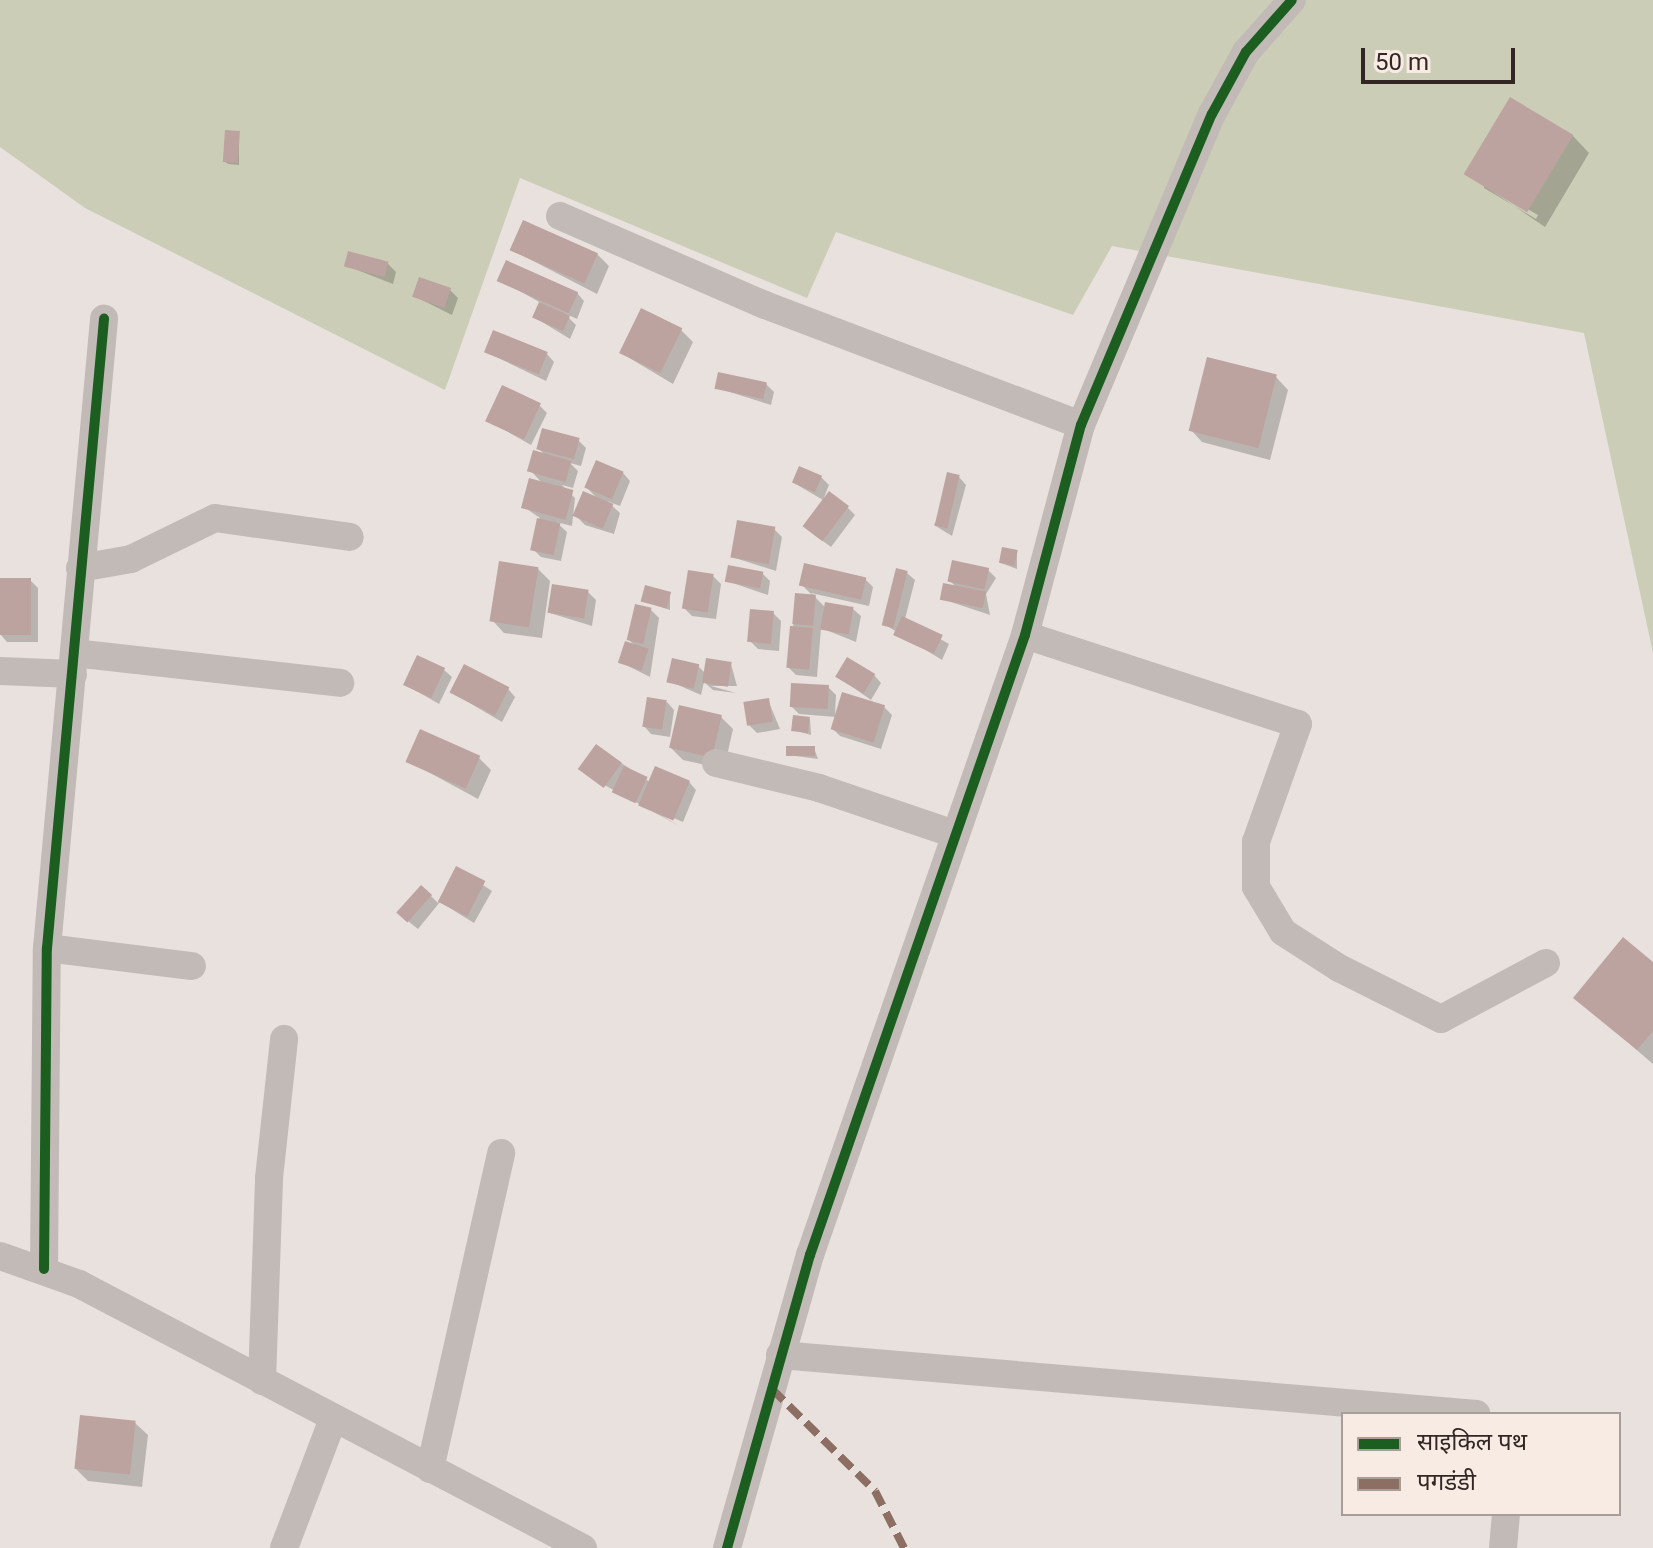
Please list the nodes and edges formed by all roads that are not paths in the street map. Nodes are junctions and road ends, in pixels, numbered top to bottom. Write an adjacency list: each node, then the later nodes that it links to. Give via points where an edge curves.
1 (1292, 0): 4 (street, via 1246,52 1212,114)
2 (560, 216): 4 (street, via 765,305)
3 (104, 319): 6 (street)
4 (1081, 425): 7 (street)
5 (350, 537): 6 (street, via 229,516 193,525 131,559)
6 (80, 568): 8 (street)
7 (1025, 635): 12 (street); 14 (street, via 1298,724 1256,842 1256,887 1283,932 1326,960 1394,1002 1441,1019)
8 (74, 664): 9 (street); 10 (street); 13 (street)
9 (0, 671)
10 (340, 683)
11 (716, 763): 12 (street, via 819,788)
12 (951, 833): 20 (street)
13 (47, 948): 15 (street); 19 (street)
14 (1546, 963)
15 (192, 966)
16 (284, 1039): 21 (street, via 269,1178)
17 (501, 1153): 24 (street)
18 (0, 1256): 19 (street)
19 (44, 1269): 21 (street)
20 (780, 1355): 22 (street); 28 (street)
21 (262, 1381): 23 (street)
22 (1453, 1412)
23 (333, 1419): 24 (street); 26 (street)
24 (430, 1469): 27 (street)
25 (1506, 1516): 29 (street)
26 (284, 1548)
27 (583, 1548)
28 (727, 1548)
29 (1503, 1548)

